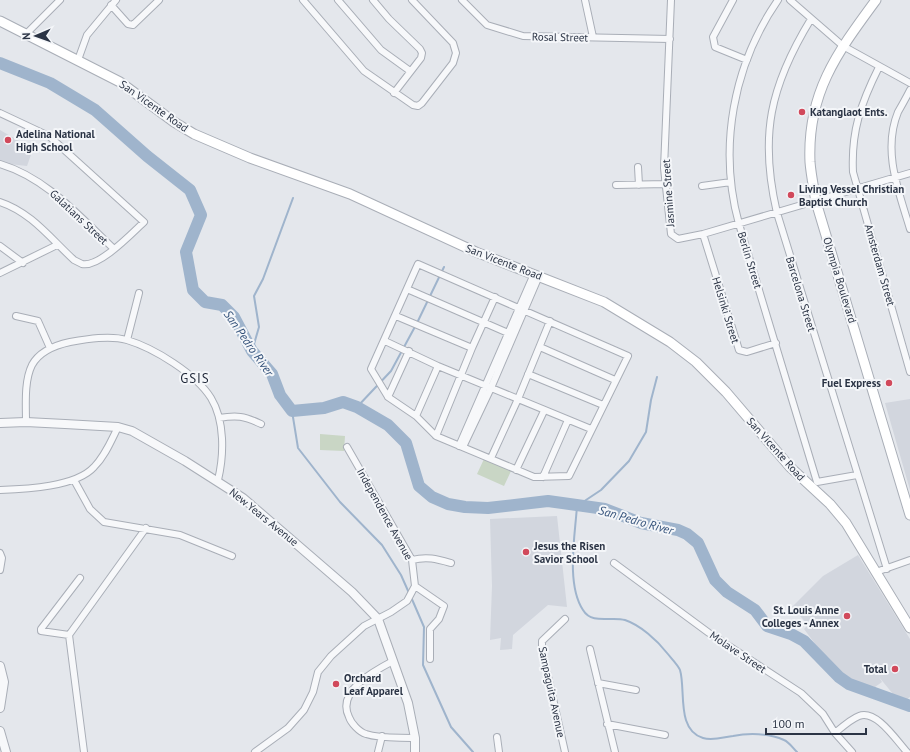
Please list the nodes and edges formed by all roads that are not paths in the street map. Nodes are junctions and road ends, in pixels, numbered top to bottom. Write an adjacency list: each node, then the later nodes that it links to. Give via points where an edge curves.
1 (59, 0): 19 (street)
2 (116, 0): 16 (street)
3 (159, 0): 16 (street, via 133,25 128,24)
4 (303, 0): 29 (street, via 364,71)
5 (338, 0): 26 (street, via 381,50)
6 (374, 0): 26 (street, via 389,19 420,49 421,58)
7 (412, 0): 29 (street, via 453,43 456,53 453,63 418,106)
8 (462, 0): 20 (street, Rosal Street, via 487,25 522,36)
9 (585, 0): 20 (street)
10 (665, 0): 11 (street)
11 (671, 0): 21 (street, Jasmine Street)
12 (733, 0): 24 (street, via 713,37 713,42 715,48)
13 (778, 0): 24 (street, Berlin Street, via 763,24)
14 (790, 0): 17 (street)
15 (876, 0): 22 (main road, Olympia Boulevard)
16 (111, 5): 23 (street, via 87,35)
17 (811, 19): 22 (street); 43 (street, Barcelona Street, via 790,57 770,118 769,170)
18 (0, 21): 19 (main road, San Vicente Road)
19 (26, 35): 23 (main road, San Vicente Road)
20 (593, 37): 21 (street, Rosal Street)
21 (670, 40): 37 (street, Jasmine Street, via 664,168)
22 (843, 46): 25 (street); 42 (main road, Olympia Boulevard, via 826,74 814,115 810,164)
23 (78, 60): 52 (main road, San Vicente Road, via 120,82 174,122 200,136 250,158 350,194 454,242)
24 (747, 60): 35 (street, Berlin Street, via 735,99 730,133)
25 (879, 66): 27 (street); 40 (street, Amsterdam Street, via 864,96 854,133 853,172)
26 (410, 71): 29 (street)
27 (910, 83)
28 (910, 90): 34 (street, via 898,113 892,136)
29 (394, 93)
30 (0, 113): 49 (street, via 49,136 144,222)
31 (0, 164): 49 (street, Galatians Street, via 18,170 52,190)
32 (638, 167): 36 (street)
33 (910, 173): 34 (street, Jasmine Street)
34 (895, 178): 40 (street, Jasmine Street); 45 (street)
35 (730, 182): 39 (street); 44 (street, Berlin Street)
36 (639, 184): 37 (street); 38 (street)
37 (666, 184): 46 (street, Jasmine Street, via 671,234 678,239)
38 (616, 185)
39 (702, 186)
40 (858, 189): 42 (street, Jasmine Street); 70 (street, Amsterdam Street)
41 (0, 202): 47 (street, via 27,215)
42 (816, 202): 43 (street, Jasmine Street); 97 (main road, Olympia Boulevard)
43 (777, 213): 44 (street, Jasmine Street); 92 (street, Barcelona Street)
44 (739, 224): 46 (street, Jasmine Street); 64 (street, Berlin Street)
45 (910, 229)
46 (703, 234): 64 (street, Helsinki Street, via 739,350 747,352)
47 (58, 245): 49 (street, via 82,264 91,263); 50 (street)
48 (0, 246): 50 (street)
49 (114, 249)
50 (23, 263): 51 (street)
51 (0, 273)
52 (537, 275): 56 (street); 107 (main road, San Vicente Road, via 626,313 696,362 726,392 790,467 830,504 846,523)
53 (407, 289): 55 (street, via 418,264); 58 (street); 60 (street)
54 (139, 293): 62 (street)
55 (496, 296): 56 (street); 60 (street)
56 (522, 308): 59 (street); 61 (street); 74 (street)
57 (16, 316): 66 (street, via 38,321)
58 (396, 316): 63 (street); 67 (street)
59 (550, 321): 65 (street); 73 (street, via 628,356)
60 (483, 322): 61 (street); 67 (street)
61 (508, 333): 74 (street)
62 (127, 340): 66 (street, via 85,340); 80 (street, via 156,352 178,366 211,398)
63 (385, 341): 68 (street); 75 (street, via 371,369)
64 (776, 343): 92 (street, Berlin Street, via 817,482)
65 (540, 347): 71 (street); 73 (street)
66 (50, 348): 82 (street, via 32,365 27,385)
67 (472, 348): 72 (street)
68 (409, 351): 69 (street); 75 (street)
69 (438, 366): 72 (street); 79 (street)
70 (910, 372)
71 (528, 374): 76 (street); 77 (street)
72 (461, 375): 74 (street); 87 (street)
73 (615, 380): 77 (street)
74 (488, 387): 76 (street); 89 (street)
75 (388, 397): 79 (street)
76 (518, 400): 78 (street); 90 (street)
77 (603, 405): 86 (street)
78 (544, 410): 81 (street); 91 (street)
79 (416, 416): 87 (street)
80 (219, 418): 84 (street, via 236,415); 95 (street, via 222,450)
81 (568, 420): 86 (street); 93 (street)
82 (26, 422): 83 (street, New Years Avenue); 85 (street, New Years Avenue)
83 (0, 424)
84 (261, 424)
85 (118, 427): 94 (street, via 106,451 93,468); 95 (street, New Years Avenue, via 132,431)
86 (591, 430): 93 (street, via 569,476)
87 (436, 436): 89 (street)
88 (347, 447): 101 (street, Independence Avenue)
89 (461, 447): 90 (street)
90 (491, 458): 91 (street)
91 (516, 470): 93 (street, via 534,477)
92 (857, 475): 105 (street, Barcelona Street)
93 (543, 477)
94 (74, 480): 96 (street, via 23,489); 98 (street, via 90,509 104,522)
95 (218, 480): 111 (street, New Years Avenue, via 319,562)
96 (0, 490)
97 (910, 515)
98 (146, 528): 100 (street, via 180,535); 113 (street)
99 (0, 553): 106 (street)
100 (232, 556)
101 (412, 560): 103 (street, via 423,557); 109 (street, Independence Avenue)
102 (910, 560): 105 (street)
103 (451, 563)
104 (614, 563): 123 (street, Molave Street, via 709,633 801,693 823,714)
105 (887, 569): 107 (street)
106 (0, 570)
107 (876, 572): 112 (main road, San Vicente Road)
108 (80, 578): 113 (street, via 40,629)
109 (414, 587): 111 (street, via 407,601); 115 (street, via 444,606 439,619 430,629)
110 (565, 618): 134 (street, Sampaguita Avenue, via 542,641 542,650)
111 (378, 619): 116 (street, New Years Avenue); 130 (street, via 364,626 331,656 318,672 313,692 304,710 288,728)
112 (910, 628)
113 (69, 635): 129 (street)
114 (590, 649): 118 (street)
115 (430, 659)
116 (393, 661): 125 (street, via 356,685 348,697 345,710 351,722 364,734); 127 (street, New Years Avenue, via 408,703)
117 (0, 666): 120 (street, via 4,682)
118 (598, 683): 119 (street); 121 (street)
119 (636, 690)
120 (0, 708)
121 (608, 724): 124 (street); 135 (street)
122 (0, 731): 128 (street)
123 (836, 733): 136 (street, Molave Street); 137 (street, via 858,716 866,714 879,721)
124 (665, 735)
125 (382, 736): 127 (street); 131 (street)
126 (496, 737): 133 (street)
127 (415, 738): 132 (street, New Years Avenue)
128 (6, 752)
129 (84, 752)
130 (254, 752)
131 (378, 752)
132 (415, 752)
133 (499, 752)
134 (565, 752)
135 (614, 752)
136 (852, 752)
137 (907, 752)

